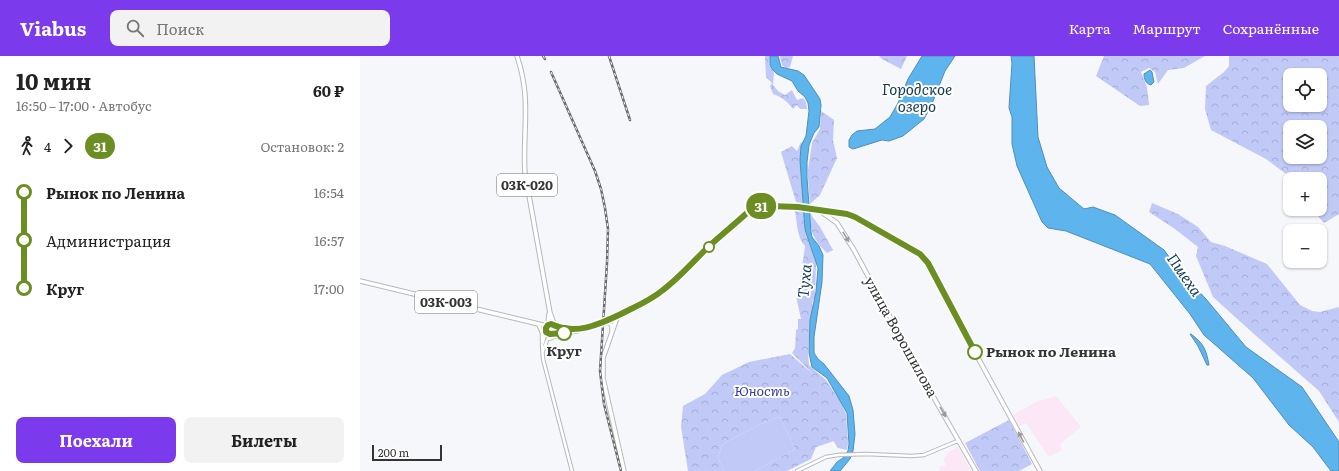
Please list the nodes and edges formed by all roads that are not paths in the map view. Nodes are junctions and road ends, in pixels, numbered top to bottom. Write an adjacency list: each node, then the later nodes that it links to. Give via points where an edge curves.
1 (517, 56): 6 (main road, 03К-020, via 525,95 525,173)
2 (819, 210): 3 (main road); 4 (main road, улица Ворошилова); 7 (main road, via 798,207 755,207 668,287 646,302)
3 (838, 212): 4 (main road, via 833,215); 26 (main road, one-way to 3, via 928,263 920,254 855,217)
4 (833, 220): 21 (main road, улица Ворошилова, one-way to 21, via 854,250)
5 (360, 281): 9 (main road, 03К-003)
6 (550, 313): 9 (main road, via 546,321); 10 (main road); 11 (main road); 13 (main road)
7 (618, 315): 8 (main road); 15 (main road)
8 (605, 322): 12 (main road, 03К-003); 15 (main road, via 610,323)
9 (539, 325): 10 (main road, 03К-003); 14 (main road, 03К-003); 19 (street)
10 (547, 326): 11 (main road, 03К-003); 14 (main road)
11 (555, 326): 13 (main road, 03К-003); 17 (main road)
12 (591, 327): 13 (main road, 03К-003); 16 (main road, 03К-003)
13 (562, 328)
14 (546, 331): 17 (main road, 03К-003); 19 (street)
15 (612, 332): 23 (main road, via 603,358 603,378)
16 (564, 333): 17 (main road, 03К-003); 18 (street)
17 (553, 334): 18 (street)
18 (547, 340): 20 (street)
19 (542, 345): 20 (street)
20 (543, 355): 22 (street)
21 (959, 441): 24 (street, via 924,455 826,457); 25 (main road, улица Ворошилова)
22 (572, 471)
23 (624, 471)
24 (797, 471)
25 (976, 471)
26 (1040, 471)

